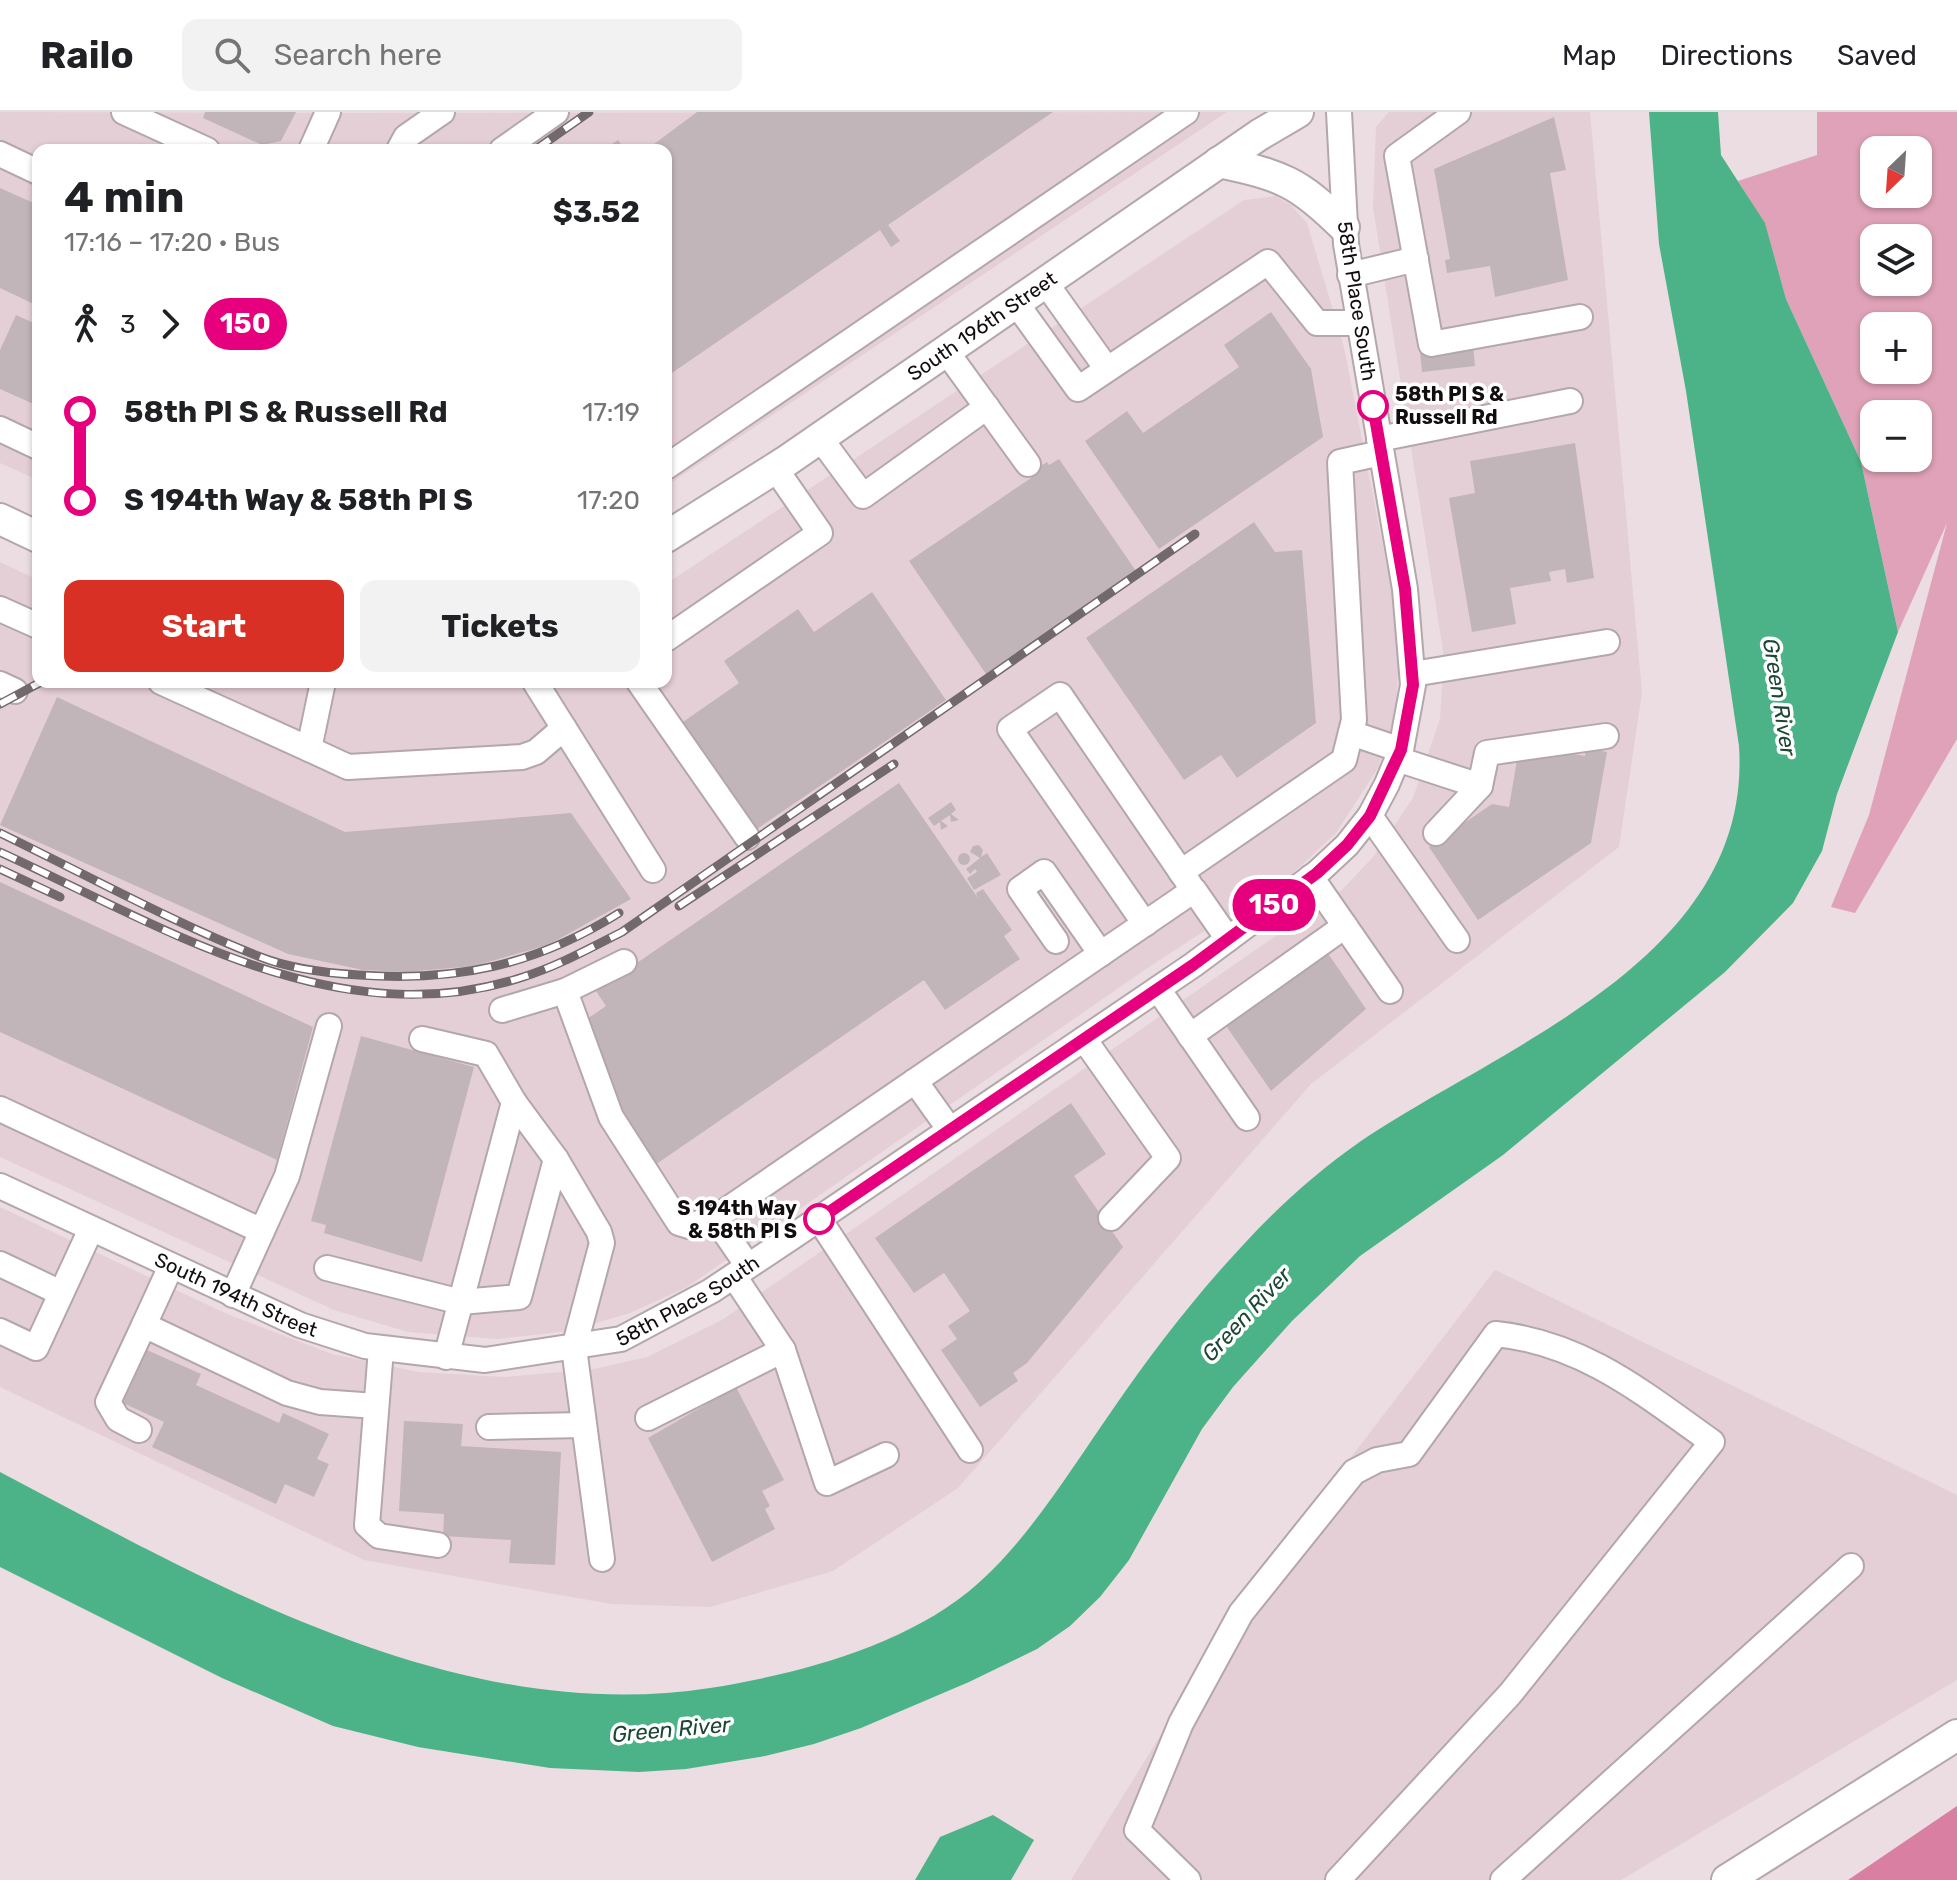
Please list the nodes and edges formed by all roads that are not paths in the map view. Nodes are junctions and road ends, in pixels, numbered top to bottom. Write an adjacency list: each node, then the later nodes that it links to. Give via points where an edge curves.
1 (124, 112): 9 (street)
2 (328, 112): 10 (street)
3 (442, 112): 11 (street)
4 (556, 112): 12 (street)
5 (1186, 112): 31 (street)
6 (1298, 112): 14 (main road, South 196th Street)
7 (1339, 112): 16 (street, 58th Place South)
8 (1458, 112): 17 (street, via 1397,156)
9 (194, 144)
10 (314, 144)
11 (402, 144)
12 (511, 144)
13 (0, 154): 15 (street)
14 (1219, 162): 16 (main road, via 1291,182); 19 (main road, South 196th Street)
15 (32, 169)
16 (1344, 227): 18 (street, 58th Place South)
17 (1416, 259): 18 (street); 21 (street, via 1431,344)
18 (1350, 275): 22 (street, 58th Place South)
19 (1045, 282): 20 (main road, South 196th Street); 24 (street)
20 (1016, 303): 23 (main road, South 196th Street); 24 (street, via 1078,389)
21 (1580, 317)
22 (1358, 323): 24 (street, via 1317,323 1268,262); 30 (street, 58th Place South)
23 (946, 351): 26 (street); 28 (main road, South 196th Street)
24 (1107, 369)
25 (1570, 401): 30 (street)
26 (987, 407): 28 (street, via 863,496); 32 (street)
27 (0, 429): 29 (street)
28 (820, 438): 33 (main road, South 196th Street)
29 (32, 444)
30 (1380, 446): 41 (street, 58th Place South, via 1405,589); 47 (street, via 1340,462)
31 (672, 463)
32 (1028, 464)
33 (775, 468): 35 (main road, South 196th Street); 39 (street, via 820,533)
34 (0, 519): 36 (main road)
35 (672, 533)
36 (32, 534)
37 (0, 609): 38 (street)
38 (32, 623)
39 (672, 635)
40 (1607, 642): 41 (street)
41 (1413, 674): 50 (street, 58th Place South)
42 (174, 688): 49 (street)
43 (322, 688): 49 (street)
44 (539, 688): 46 (street)
45 (643, 688): 54 (street)
46 (564, 728): 49 (street, via 522,757 348,767); 55 (street)
47 (1351, 733): 50 (street); 57 (street, via 1344,760)
48 (1606, 736): 51 (street, via 1487,753)
49 (309, 749)
50 (1399, 755): 51 (street); 52 (street, 58th Place South)
51 (1480, 786): 53 (street)
52 (1370, 816): 56 (street, 58th Place South); 61 (street)
53 (1436, 833)
54 (747, 837)
55 (653, 870)
56 (1311, 877): 59 (street); 60 (street, 58th Place South)
57 (1188, 881): 58 (street); 58 (street, via 1060,695 1010,729); 60 (street)
58 (1145, 924): 63 (street)
59 (1345, 926): 67 (street); 70 (street)
60 (1228, 939): 65 (street, 58th Place South)
61 (1457, 940)
62 (1056, 941): 63 (street, via 1020,889 1044,872)
63 (1101, 954): 73 (street)
64 (624, 962): 66 (street)
65 (1158, 989): 70 (street); 72 (street, 58th Place South)
66 (565, 991): 68 (street); 80 (street, via 611,1117 679,1223 689,1226)
67 (1390, 991)
68 (502, 1010)
69 (329, 1026): 84 (street, via 287,1176)
70 (1190, 1036): 76 (street)
71 (422, 1039): 74 (street, via 486,1054)
72 (1084, 1039): 77 (street, 58th Place South); 81 (street, via 1168,1158)
73 (915, 1081): 77 (street); 80 (street)
74 (514, 1102): 78 (street); 91 (street)
75 (0, 1109): 84 (street)
76 (1247, 1118)
77 (950, 1130): 82 (street, 58th Place South)
78 (556, 1159): 91 (street, via 519,1297); 94 (street, via 602,1243)
79 (0, 1186): 83 (street, South 194th Street)
80 (715, 1218): 88 (street)
81 (1111, 1218)
82 (819, 1219): 88 (street, 58th Place South); 104 (street)
83 (91, 1229): 86 (street, South 194th Street); 89 (street)
84 (262, 1231): 90 (street)
85 (0, 1264): 89 (street)
86 (171, 1266): 90 (street, South 194th Street); 92 (street)
87 (327, 1268): 91 (street)
88 (741, 1271): 94 (street, 58th Place South, via 621,1339); 96 (street)
89 (61, 1293): 93 (street, via 36,1348)
90 (233, 1295): 95 (street, South 194th Street, via 300,1325)
91 (461, 1302): 97 (street)
92 (144, 1325): 99 (street, via 287,1393 320,1402); 103 (street, via 108,1402 118,1419)
93 (0, 1331)
94 (574, 1348): 98 (street, 58th Place South); 101 (street)
95 (381, 1349): 97 (street, South 194th Street); 99 (street)
96 (783, 1350): 100 (street); 105 (street, via 827,1483)
97 (446, 1357): 98 (street, South 194th Street)
98 (485, 1360)
99 (376, 1406): 106 (street, via 367,1525 379,1536)
100 (648, 1418)
101 (584, 1425): 102 (street); 107 (street)
102 (489, 1427)
103 (139, 1430)
104 (970, 1450)
105 (886, 1455)
106 (438, 1545)
107 (602, 1559)
108 (1851, 1566): 112 (street)
109 (1957, 1735): 113 (main road)
110 (1188, 1880): 111 (street, via 1137,1830 1181,1723 1241,1613 1354,1472 1377,1460 1409,1454 1496,1334 1536,1338 1611,1370 1712,1442 1510,1694)
111 (1338, 1880)
112 (1503, 1880)
113 (1727, 1880)

